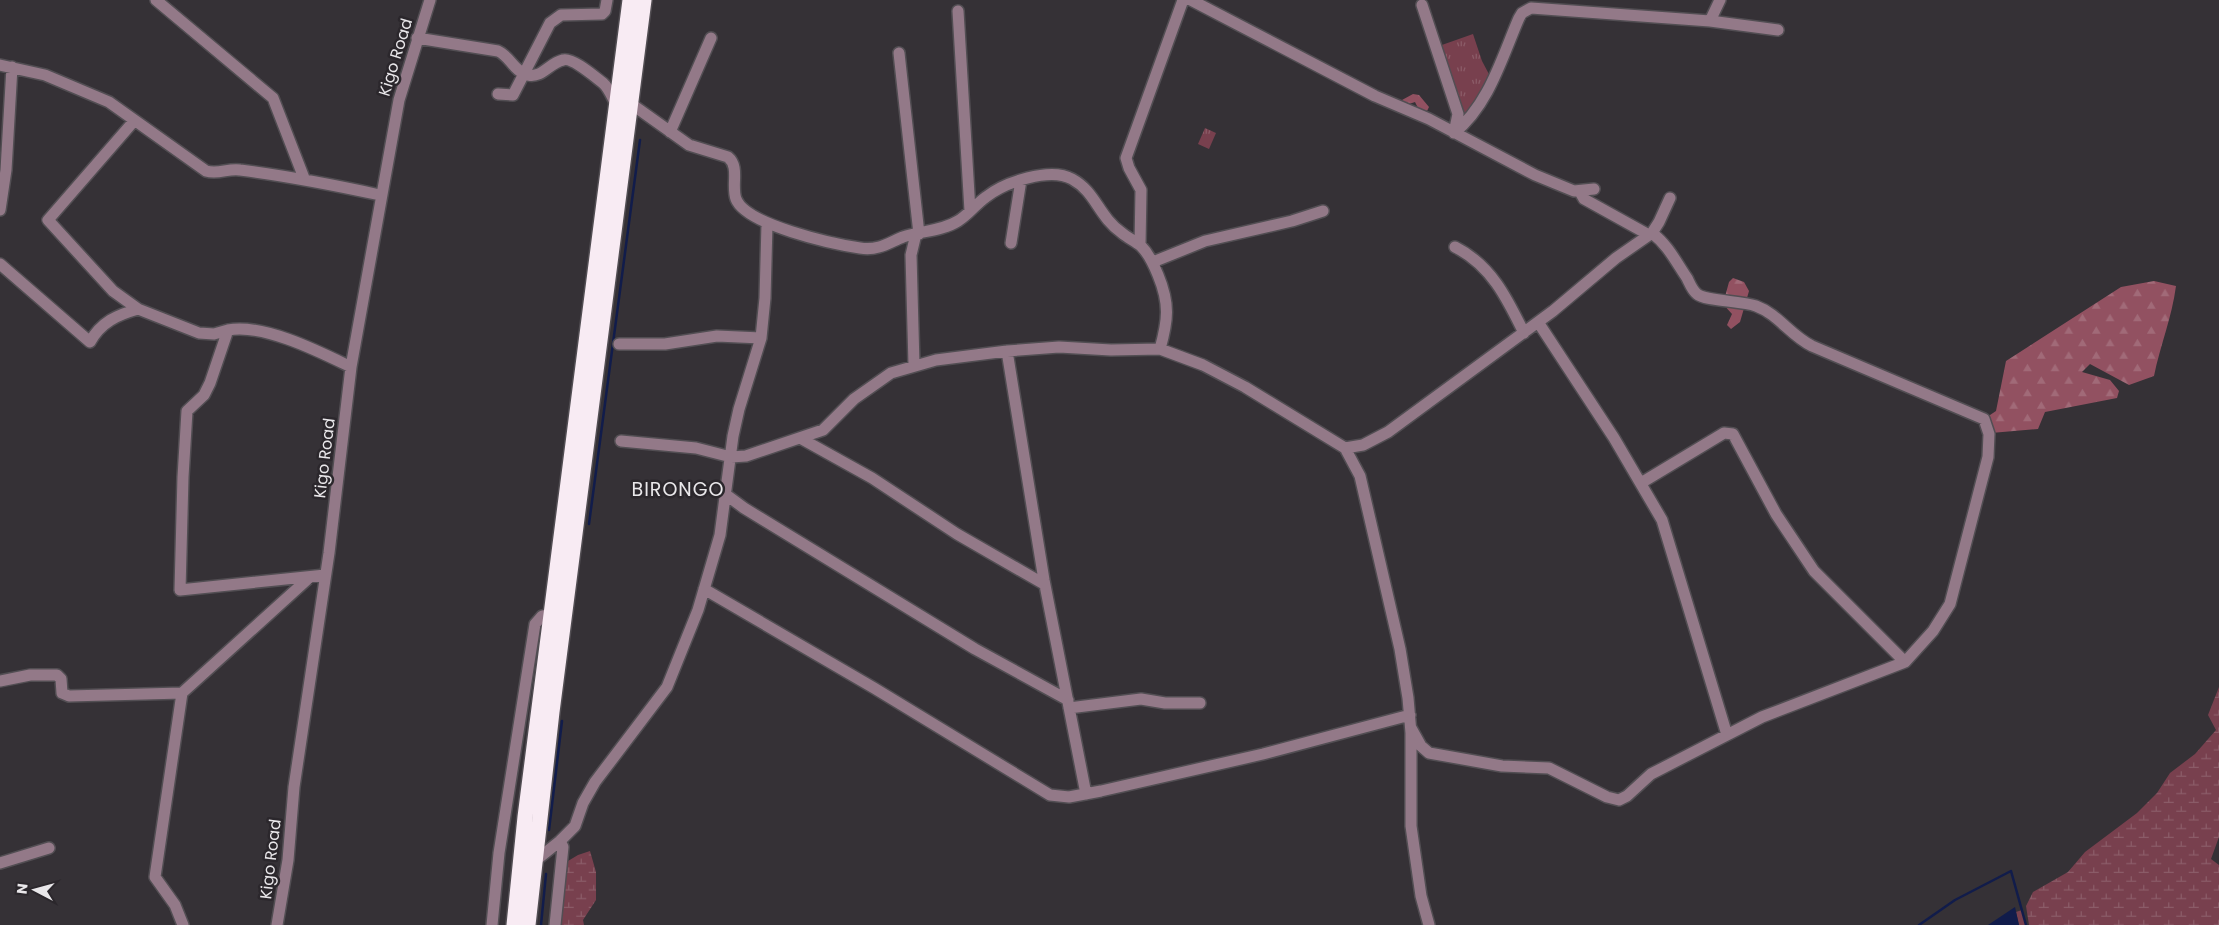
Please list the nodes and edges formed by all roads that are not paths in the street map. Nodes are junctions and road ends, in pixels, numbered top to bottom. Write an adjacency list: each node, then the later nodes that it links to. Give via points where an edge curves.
1 (156, 0): 28 (street, via 273,98)
2 (430, 0): 13 (street, Kigo Road)
3 (607, 0): 19 (street, via 602,14 560,15 550,23)
4 (630, 0): 17 (highway)
5 (644, 0): 22 (highway)
6 (1183, 0): 41 (street, via 1126,158 1141,190)
7 (1191, 0): 27 (street, via 1375,96)
8 (1720, 0): 11 (street)
9 (1422, 5): 27 (street, via 1458,114)
10 (958, 11): 35 (street)
11 (1710, 21): 12 (street); 27 (street, via 1530,8 1518,18 1497,71 1477,107)
12 (1778, 30)
13 (416, 38): 19 (street, via 498,51); 32 (street, Kigo Road, via 398,100)
14 (711, 38): 26 (street)
15 (900, 53): 38 (street)
16 (0, 66): 18 (street)
17 (622, 66): 20 (street); 22 (highway)
18 (12, 67): 24 (street, via 45,74 109,102); 34 (street, via 6,170)
19 (523, 74): 20 (street, via 537,75 567,60 575,62); 21 (street, via 513,95)
20 (603, 83): 22 (street)
21 (498, 94)
22 (623, 105): 23 (street); 25 (highway); 65 (highway)
23 (648, 117): 25 (street); 26 (street)
24 (134, 121): 28 (street, via 206,171 234,169); 45 (street, via 48,220 113,291)
25 (627, 124): 75 (highway)
26 (670, 132): 37 (street, via 695,148 733,161 736,200 741,208)
27 (1454, 133): 31 (street, via 1535,175)
28 (304, 178): 32 (street)
29 (1021, 180): 35 (street, via 997,189); 40 (street); 41 (street, via 1055,174 1073,179 1088,189 1110,224)
30 (1594, 189): 31 (street)
31 (1580, 192): 39 (street, via 1584,199)
32 (380, 195): 54 (street, Kigo Road)
33 (1670, 198): 39 (street)
34 (0, 210)
35 (970, 211): 38 (street, via 953,224)
36 (1323, 212): 43 (street, via 1205,241)
37 (767, 224): 38 (street, via 860,248 880,247); 49 (street)
38 (917, 234): 53 (street, via 912,255)
39 (1650, 234): 46 (street); 66 (street, via 1668,249 1698,296 1756,306 1812,346 1984,419 1989,434 1988,456 1950,604 1933,631)
40 (1011, 243)
41 (1140, 245): 43 (street)
42 (1455, 247): 48 (street, via 1480,263 1501,288)
43 (1153, 262): 51 (street, via 1166,296 1168,314)
44 (0, 264): 45 (street, via 90,342 108,320)
45 (138, 309): 47 (street, via 198,333 214,334)
46 (1538, 322): 48 (street); 59 (street)
47 (228, 330): 54 (street, via 241,329 274,336); 62 (street, via 210,383 204,395 188,411 182,477 180,590)
48 (1524, 333): 57 (street, via 1388,432 1363,445)
49 (761, 338): 50 (street, via 711,337 665,344); 58 (street, via 739,409)
50 (619, 344)
51 (1160, 349): 52 (street, via 1059,347); 57 (street, via 1204,365)
52 (1006, 351): 53 (street); 63 (street)
53 (914, 365): 55 (street, via 891,372 854,399 823,430)
54 (351, 367): 61 (street, Kigo Road)
55 (800, 438): 58 (street, via 746,456); 63 (street, via 872,478 957,534)
56 (621, 441): 58 (street, via 696,448)
57 (1345, 448): 71 (street, via 1360,476 1400,649)
58 (731, 456): 60 (street)
59 (1640, 483): 66 (street, via 1724,433 1733,434 1776,514 1814,571); 73 (street, via 1662,520)
60 (725, 494): 64 (street, via 720,535); 70 (street)
61 (326, 575): 62 (street); 81 (street, Kigo Road)
62 (310, 577): 68 (street)
63 (1044, 584): 70 (street)
64 (704, 589): 74 (street, via 1050,795 1069,797); 76 (street, via 667,688 595,782 575,826)
65 (551, 614): 82 (street, via 542,616 535,624 499,853); 83 (highway)
66 (1905, 662): 73 (street, via 1762,717)
67 (0, 681): 68 (street, via 30,675 57,675 61,679 62,693 69,696)
68 (182, 693): 80 (street, via 155,877 175,905)
69 (1200, 703): 70 (street, via 1165,703 1141,698)
70 (1068, 704): 74 (street)
71 (1410, 715): 72 (street); 74 (street, via 1263,754)
72 (1411, 728): 73 (street, via 1429,753 1502,766 1549,768 1619,800 1651,774); 86 (street, via 1411,826)
73 (1727, 735)
74 (1086, 794)
75 (539, 828): 76 (street, via 548,838); 78 (highway)
76 (560, 841): 78 (street); 85 (street, via 563,847)
77 (49, 848): 79 (street)
78 (536, 861): 84 (highway)
79 (0, 864)
80 (183, 925)
81 (277, 925)
82 (492, 925)
83 (514, 925)
84 (528, 925)
85 (555, 925)
86 (1428, 925)

